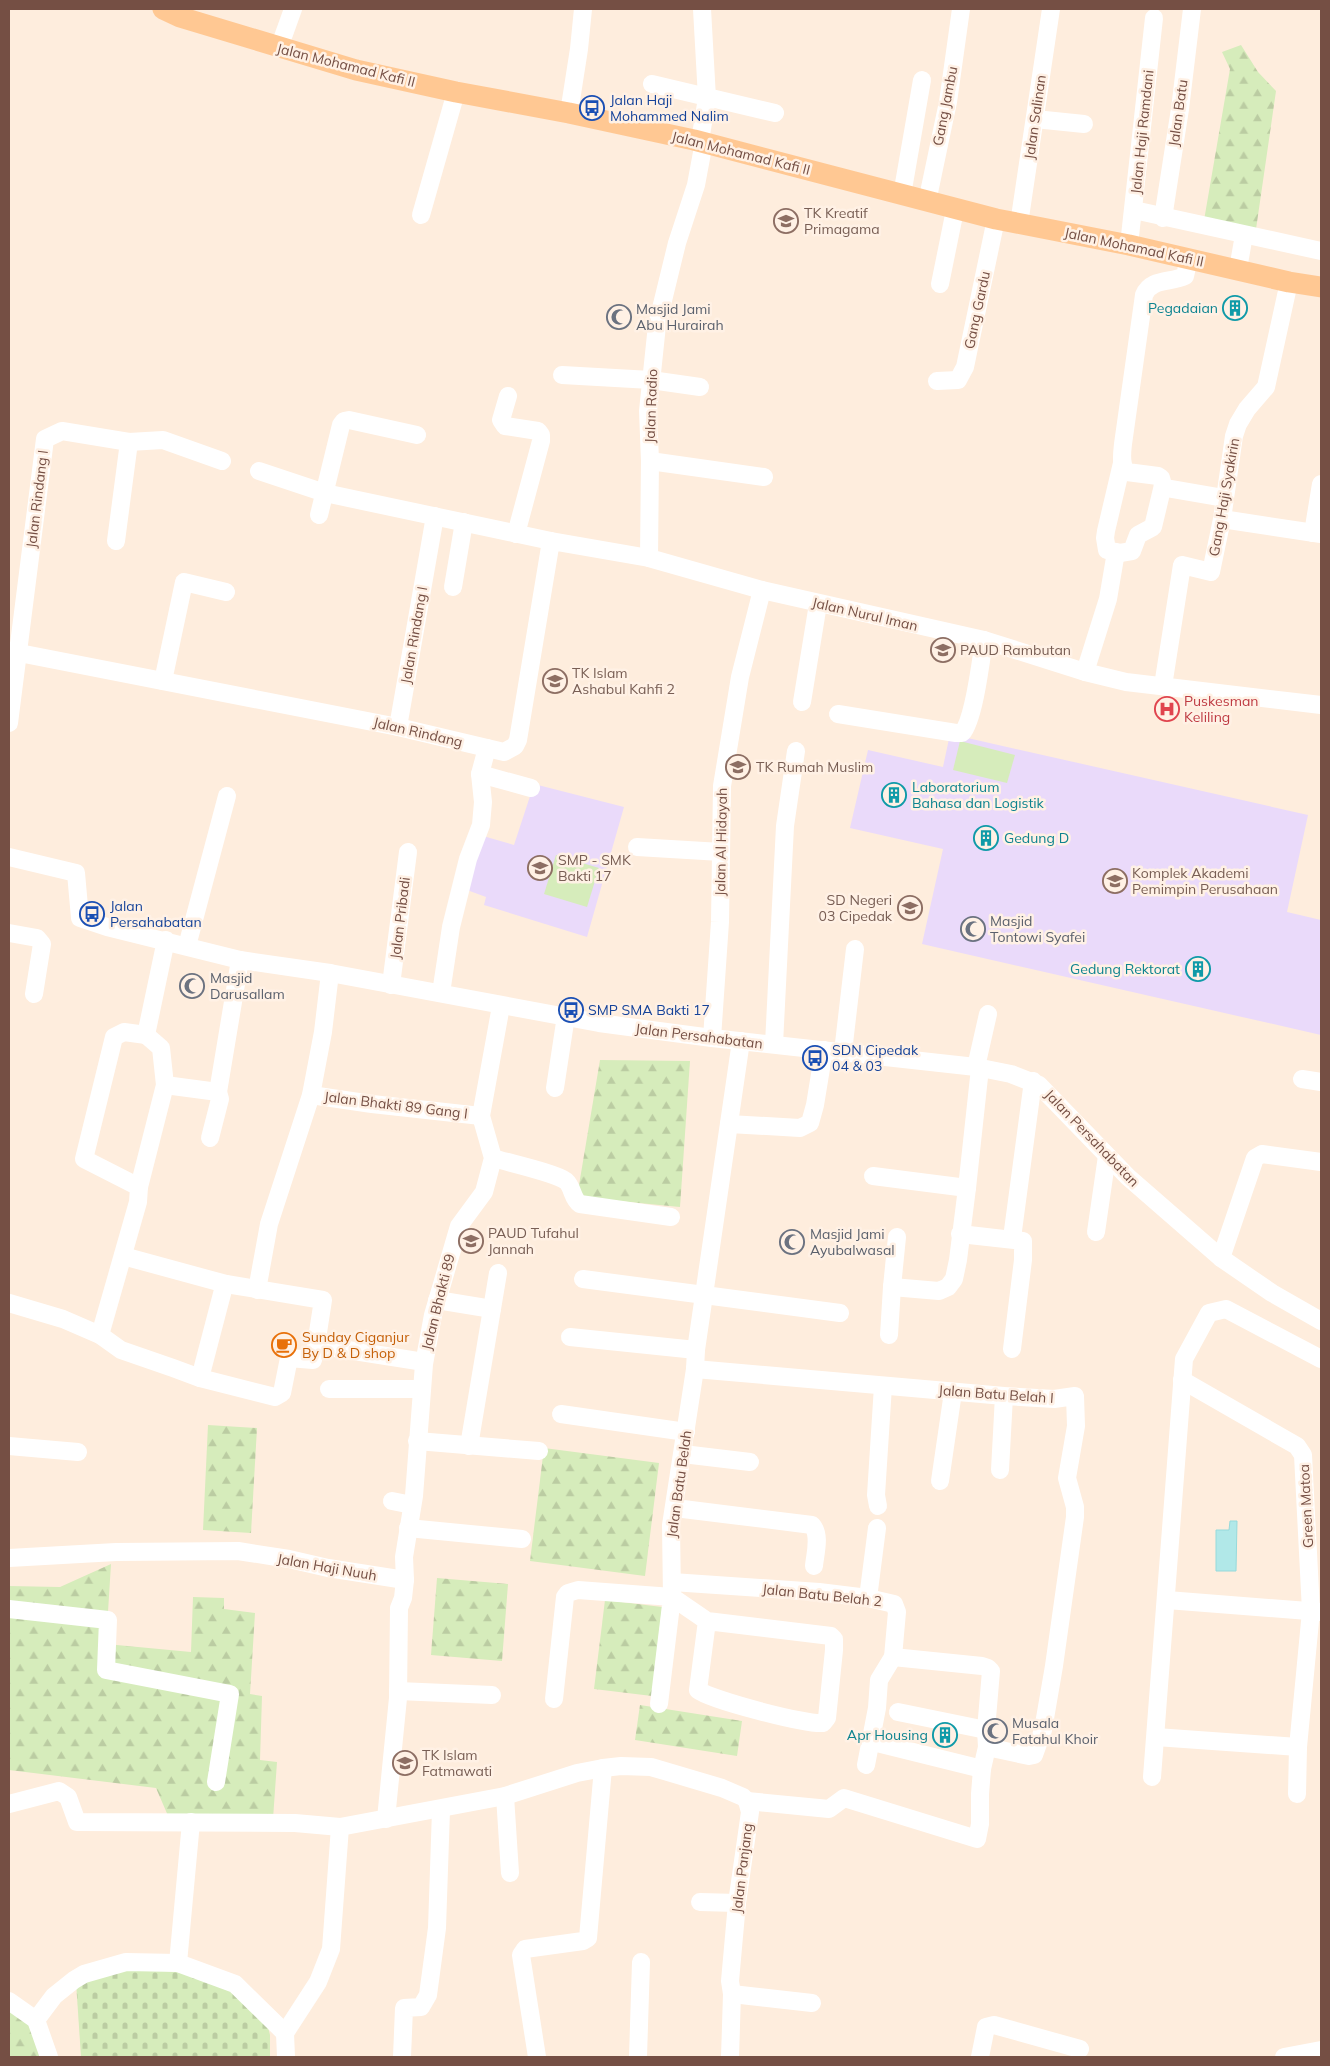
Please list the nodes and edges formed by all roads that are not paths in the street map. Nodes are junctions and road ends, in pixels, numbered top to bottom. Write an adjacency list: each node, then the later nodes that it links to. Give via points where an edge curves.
1 (164, 9): 8 (main road, Jalan Mohamad Kafi II, via 180,17)
2 (583, 9): 13 (street)
3 (702, 9): 12 (street, Jalan Radio)
4 (961, 9): 19 (street, Gang Jambu, via 948,102)
5 (1052, 9): 15 (street, Jalan Salinan)
6 (1192, 9): 23 (street, Jalan Batu)
7 (1154, 18): 25 (street, Jalan Haji Ramdani)
8 (286, 28): 11 (main road, Jalan Mohamad Kafi II, via 356,70)
9 (922, 80): 18 (street)
10 (652, 84): 12 (street)
11 (456, 92): 13 (main road, Jalan Mohamad Kafi II); 22 (street)
12 (707, 98): 14 (street); 17 (street, Jalan Radio)
13 (571, 102): 17 (main road, Jalan Mohamad Kafi II)
14 (775, 113)
15 (1035, 119): 16 (street); 21 (street, Jalan Salinan)
16 (1084, 124)
17 (702, 133): 18 (main road, Jalan Mohamad Kafi II); 33 (street, Jalan Radio, via 696,185 677,243 657,324)
18 (904, 185): 19 (main road, Jalan Mohamad Kafi II)
19 (929, 193): 20 (main road, Jalan Mohamad Kafi II)
20 (956, 210): 24 (main road, Jalan Mohamad Kafi II); 30 (street)
21 (1021, 213): 24 (main road, Jalan Mohamad Kafi II); 25 (main road, Jalan Mohamad Kafi II)
22 (420, 215)
23 (1163, 218): 25 (street); 26 (street)
24 (996, 219): 34 (street, Gang Gardu, via 965,367 958,380)
25 (1132, 225): 28 (main road, Jalan Mohamad Kafi II)
26 (1241, 251): 27 (street); 28 (main road, Jalan Mohamad Kafi II); 29 (main road, Jalan Mohamad Kafi II)
27 (1321, 251)
28 (1189, 258): 41 (street, via 1185,276 1152,285 1145,291)
29 (1289, 282): 31 (main road, Jalan Mohamad Kafi II); 47 (street, Gang Haji Syakirin, via 1266,387 1247,409 1234,436)
30 (940, 284)
31 (1321, 287)
32 (562, 375): 33 (street)
33 (651, 380): 35 (street); 40 (street, Jalan Radio, via 648,411)
34 (937, 381)
35 (700, 387)
36 (508, 396): 53 (street, via 502,424 538,431 541,435)
37 (417, 435): 46 (street, via 344,421)
38 (129, 442): 39 (street, Jalan Rindang I, via 163,440); 54 (street); 63 (street, Jalan Rindang I, via 62,431 44,439)
39 (222, 461)
40 (650, 461): 43 (street); 57 (street, Jalan Radio)
41 (1122, 463): 45 (street, via 1127,472 1158,476); 56 (street, via 1105,538 1107,550)
42 (259, 471): 46 (street)
43 (764, 478)
44 (1321, 484): 52 (street)
45 (1162, 486): 47 (street); 56 (street, via 1154,527 1138,535 1132,550)
46 (325, 493): 48 (street); 49 (street)
47 (1224, 498): 50 (street, Gang Haji Syakirin)
48 (319, 515)
49 (435, 516): 51 (street); 71 (street, Jalan Rindang I)
50 (1222, 519): 52 (street); 66 (street, Gang Haji Syakirin, via 1211,572 1182,565)
51 (464, 522): 53 (street); 58 (street)
52 (1317, 533)
53 (516, 534): 55 (street)
54 (116, 541)
55 (551, 541): 57 (street); 72 (street, Jalan Rindang, via 518,740 515,746 504,752)
56 (1116, 552): 64 (street, via 1108,599)
57 (649, 558): 59 (street)
58 (453, 586)
59 (762, 590): 61 (street, Jalan Nurul Iman); 79 (street, Jalan Al Hidayah, via 740,677 722,786)
60 (226, 592): 65 (street, via 184,582)
61 (818, 604): 62 (street, Jalan Nurul Iman); 67 (street)
62 (984, 640): 64 (street, Jalan Nurul Iman); 69 (street, via 972,703 962,733)
63 (13, 652): 65 (street, Jalan Rindang); 70 (street)
64 (1084, 672): 66 (street, Jalan Nurul Iman, via 1126,682)
65 (163, 681): 71 (street, Jalan Rindang)
66 (1163, 686): 68 (street, Jalan Nurul Iman)
67 (802, 702)
68 (1321, 705)
69 (838, 714)
70 (9, 723)
71 (398, 727): 72 (street, Jalan Rindang)
72 (487, 748): 74 (street)
73 (796, 751): 96 (street, via 785,826)
74 (480, 774): 75 (street); 89 (street, via 481,825 468,859)
75 (531, 788)
76 (227, 796): 83 (street)
77 (637, 846): 79 (street)
78 (408, 852): 87 (street, Jalan Pribadi)
79 (722, 852): 94 (street, Jalan Al Hidayah)
80 (9, 857): 82 (street, Jalan Persahabatan, via 76,873 80,918)
81 (9, 933): 88 (street, via 36,938 42,944)
82 (166, 940): 83 (street, Jalan Persahabatan); 93 (street)
83 (187, 946): 85 (street, Jalan Persahabatan)
84 (854, 948): 98 (street)
85 (240, 960): 86 (street, Jalan Persahabatan); 105 (street)
86 (330, 973): 87 (street, Jalan Persahabatan); 106 (street)
87 (391, 985): 89 (street, Jalan Persahabatan)
88 (34, 994)
89 (441, 994): 90 (street, Jalan Persahabatan)
90 (501, 1006): 92 (street, Jalan Persahabatan); 107 (street)
91 (988, 1014): 99 (street)
92 (566, 1016): 94 (street, Jalan Persahabatan); 104 (street)
93 (146, 1036): 103 (street, via 161,1048); 114 (street, via 124,1032 114,1037 84,1159)
94 (712, 1038): 95 (street, Jalan Persahabatan)
95 (741, 1041): 96 (street, Jalan Persahabatan); 108 (street, Jalan Batu Belah)
96 (774, 1044): 97 (street, Jalan Persahabatan)
97 (824, 1050): 98 (street, Jalan Persahabatan); 108 (street, via 810,1123 800,1128)
98 (843, 1052): 99 (street, Jalan Persahabatan)
99 (978, 1067): 101 (street, Jalan Persahabatan); 115 (street)
100 (1302, 1079): 102 (street)
101 (1032, 1082): 110 (street, Jalan Persahabatan, via 1049,1094); 120 (street)
102 (1321, 1082)
103 (165, 1085): 105 (street); 114 (street)
104 (555, 1088)
105 (218, 1092): 109 (street, via 220,1099)
106 (312, 1094): 107 (street, Jalan Bhakti 89 Gang I); 127 (street, via 269,1224)
107 (481, 1116): 111 (street)
108 (729, 1124): 128 (street, Jalan Batu Belah)
109 (210, 1138)
110 (1107, 1156): 117 (street); 122 (street, Jalan Persahabatan)
111 (493, 1158): 116 (street, via 560,1178 571,1188 576,1202 580,1204); 129 (street, Jalan Bhakti 89, via 484,1192 459,1226)
112 (1321, 1162): 122 (street, via 1262,1154 1255,1158)
113 (873, 1176): 115 (street)
114 (139, 1187): 121 (street)
115 (967, 1188): 118 (street)
116 (671, 1217)
117 (1096, 1232)
118 (960, 1234): 120 (street); 126 (street, via 954,1279 948,1287 940,1291)
119 (897, 1237): 126 (street)
120 (1012, 1238): 138 (street, via 1024,1243)
121 (123, 1256): 125 (street); 134 (street)
122 (1221, 1258): 133 (street, Jalan Persahabatan)
123 (498, 1273): 131 (street)
124 (583, 1279): 128 (street)
125 (226, 1284): 127 (street); 144 (street)
126 (892, 1288): 135 (street)
127 (257, 1290): 137 (street, via 322,1300)
128 (706, 1294): 132 (street); 139 (street, Jalan Batu Belah)
129 (437, 1300): 131 (street); 142 (street, Jalan Bhakti 89)
130 (9, 1303): 134 (street, via 63,1319)
131 (492, 1309): 156 (street)
132 (840, 1313)
133 (1321, 1321)
134 (100, 1335): 144 (street, via 121,1350)
135 (889, 1335)
136 (570, 1337): 139 (street)
137 (316, 1345): 142 (street); 144 (street, via 313,1360 289,1358 280,1396)
138 (1012, 1349)
139 (696, 1350): 143 (street, Jalan Batu Belah)
140 (1184, 1359): 141 (street, via 1209,1313 1226,1309); 145 (street); 152 (street, via 1175,1365 1172,1409)
141 (1321, 1359)
142 (424, 1362): 147 (street, Jalan Bhakti 89)
143 (695, 1369): 148 (street, Jalan Batu Belah I); 153 (street, Jalan Batu Belah)
144 (200, 1378)
145 (1182, 1380): 152 (street); 177 (street, Green Matoa, via 1300,1450 1305,1461)
146 (329, 1388): 147 (street)
147 (422, 1389): 154 (street, Jalan Bhakti 89)
148 (882, 1392): 149 (street, Jalan Batu Belah I); 165 (street)
149 (953, 1392): 150 (street, Jalan Batu Belah I); 162 (street)
150 (1004, 1396): 161 (street); 186 (street, Jalan Batu Belah I, via 1054,1399 1075,1396 1076,1426 1067,1478 1075,1507 1054,1666 1038,1749 1029,1756)
151 (561, 1414): 153 (street)
152 (1179, 1416): 175 (street)
153 (686, 1432): 159 (street, Jalan Batu Belah)
154 (417, 1441): 156 (street); 164 (street, Jalan Bhakti 89)
155 (9, 1446): 158 (street)
156 (469, 1446): 157 (street)
157 (539, 1451)
158 (78, 1452)
159 (683, 1454): 160 (street); 166 (street, Jalan Batu Belah)
160 (750, 1462)
161 (1000, 1470)
162 (940, 1480)
163 (392, 1501): 164 (street)
164 (412, 1505): 167 (street, Jalan Bhakti 89)
165 (878, 1506)
166 (675, 1508): 171 (street, via 812,1525 817,1538); 173 (street, Jalan Batu Belah, via 671,1525)
167 (408, 1528): 169 (street); 172 (street, Jalan Bhakti 89)
168 (877, 1528): 174 (street)
169 (522, 1540)
170 (9, 1558): 172 (street, Jalan Haji Nuuh, via 107,1552 238,1551)
171 (814, 1566)
172 (405, 1580): 180 (street, via 399,1608)
173 (672, 1589): 174 (street, Jalan Batu Belah 2, via 819,1592); 178 (street); 182 (street, Jalan Batu Belah 2, via 568,1592 563,1608); 183 (street, Jalan Batu Belah)
174 (868, 1598): 179 (street, Jalan Batu Belah 2, via 889,1602 896,1608)
175 (1167, 1600): 177 (street); 185 (street)
176 (9, 1609): 193 (street, via 108,1620 106,1670 230,1694)
177 (1316, 1612): 188 (street, Green Matoa)
178 (707, 1621): 178 (street, via 698,1690 719,1700 823,1723 827,1718 834,1650 831,1636)
179 (893, 1657): 186 (street, via 988,1668 991,1675); 189 (street, Jalan Batu Belah 2, via 879,1680)
180 (398, 1691): 181 (street); 199 (street)
181 (492, 1696)
182 (554, 1699)
183 (659, 1704)
184 (898, 1712): 186 (street, Jalan Batu Belah I)
185 (1156, 1737): 188 (street); 192 (street)
186 (986, 1739): 191 (street)
187 (877, 1744): 191 (street)
188 (1298, 1747): 194 (street, Green Matoa)
189 (866, 1765)
190 (602, 1768): 195 (street); 196 (street, via 651,1767 722,1788 744,1796); 218 (street, via 588,1938 583,1942 525,1949 522,1955)
191 (982, 1768): 196 (street, via 977,1839 844,1798 829,1809)
192 (1152, 1777)
193 (216, 1782)
194 (1297, 1794)
195 (505, 1796): 198 (street); 202 (street)
196 (747, 1801): 204 (street, Jalan Panjang, via 750,1812)
197 (9, 1804): 200 (street, via 59,1791 68,1797 77,1822)
198 (442, 1810): 199 (street); 217 (street, via 437,1928 428,1995 421,2007 404,2008)
199 (386, 1819): 201 (street)
200 (191, 1822): 201 (street); 206 (street)
201 (340, 1827): 211 (street, via 331,1949 318,1982)
202 (510, 1873)
203 (700, 1902): 204 (street)
204 (737, 1903): 207 (street, Jalan Panjang, via 730,1981)
205 (641, 1962): 219 (street)
206 (178, 1963): 210 (street, via 126,1962 84,1974 54,1996); 211 (street, via 235,1984)
207 (732, 1994): 209 (street); 220 (street, Jalan Panjang)
208 (9, 2001): 210 (street)
209 (812, 2004)
210 (36, 2020): 215 (street)
211 (285, 2033): 216 (street)
212 (1080, 2049): 221 (street, via 994,2026 986,2027)
213 (1321, 2050): 214 (street)
214 (1296, 2056)
215 (48, 2057)
216 (286, 2057)
217 (402, 2057)
218 (537, 2057)
219 (638, 2057)
220 (730, 2057)
221 (980, 2057)

